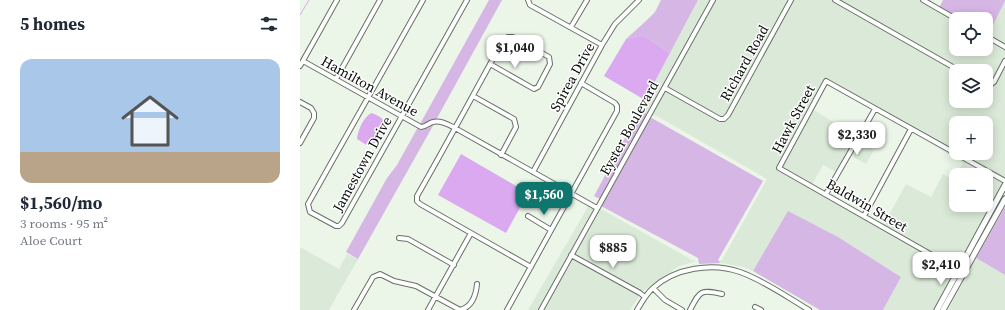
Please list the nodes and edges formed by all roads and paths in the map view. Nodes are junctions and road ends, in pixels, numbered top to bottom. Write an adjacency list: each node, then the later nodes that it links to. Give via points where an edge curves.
1 (337, 0): 18 (street)
2 (380, 0): 22 (street)
3 (423, 0): 27 (street)
4 (467, 0): 30 (street, Jamestown Drive)
5 (528, 0): 13 (street, via 530,5)
6 (587, 0): 13 (street)
7 (639, 0): 15 (street, Spirea Drive, via 615,24)
8 (713, 0): 25 (street, Eyster Boulevard)
9 (791, 0): 25 (street, Richard Road, via 724,119)
10 (835, 0): 20 (street)
11 (923, 0): 12 (street)
12 (949, 15)
13 (570, 27): 15 (street)
14 (993, 40): 16 (street)
15 (602, 45): 23 (street, Spirea Drive)
16 (1005, 47)
17 (1005, 61): 24 (street)
18 (303, 62): 21 (street); 22 (street, Hamilton Avenue)
19 (490, 64): 19 (street, via 504,39 513,36 549,57 550,64 538,87 534,89); 26 (street)
20 (949, 65)
21 (300, 66)
22 (336, 79): 27 (street, Hamilton Avenue)
23 (581, 83): 36 (street, Spirea Drive); 39 (street, via 615,103 617,111)
24 (993, 83)
25 (665, 88): 42 (street, Eyster Boulevard)
26 (473, 96): 31 (street); 34 (street, via 516,123)
27 (368, 98): 30 (street, Hamilton Avenue); 30 (street, Jamestown Drive, via 308,204 310,212 336,226 342,223)
28 (300, 102): 33 (street, via 314,112 314,118)
29 (875, 109): 32 (street); 35 (street, Hawk Street, via 826,81); 40 (street)
30 (402, 116): 31 (street, Hamilton Avenue, via 421,127 437,122)
31 (455, 128): 34 (street, Hamilton Avenue); 47 (street, via 417,201)
32 (911, 129): 37 (street); 45 (street)
33 (300, 143)
34 (501, 154): 36 (street, Hamilton Avenue)
35 (779, 168): 40 (street, Baldwin Street)
36 (533, 172): 39 (street, Hamilton Avenue)
37 (1005, 181)
38 (1005, 185): 43 (main road)
39 (571, 194): 42 (street, Hamilton Avenue); 46 (street)
40 (826, 194): 45 (street, Baldwin Street)
41 (1005, 199): 48 (main road)
42 (597, 208): 52 (street, Eyster Boulevard)
43 (990, 214): 48 (main road); 50 (main road)
44 (528, 216): 46 (street)
45 (864, 216): 55 (street, Baldwin Street)
46 (551, 230): 54 (street)
47 (471, 233): 53 (street); 54 (street)
48 (985, 235): 51 (main road)
49 (399, 238): 53 (street, via 408,239)
50 (976, 240): 51 (main road); 55 (main road)
51 (975, 252): 55 (main road)
52 (571, 255): 60 (street); 65 (street, Eyster Boulevard)
53 (454, 265): 59 (street)
54 (531, 267): 64 (street)
55 (961, 272): 71 (main road); 72 (main road)
56 (477, 284): 59 (street, via 476,293 465,309 460,310)
57 (653, 288): 60 (street); 67 (street, via 665,300); 70 (street, via 680,273 702,268 725,268 752,277)
58 (722, 294): 68 (street, via 703,292)
59 (435, 297): 62 (street, via 416,286 394,281 380,274 373,277); 63 (street)
60 (645, 297): 66 (street)
61 (755, 307): 69 (street)
62 (354, 310)
63 (428, 310)
64 (507, 310)
65 (541, 310)
66 (637, 310)
67 (682, 310)
68 (690, 310)
69 (761, 310)
70 (809, 310)
71 (937, 310)
72 (943, 310)

